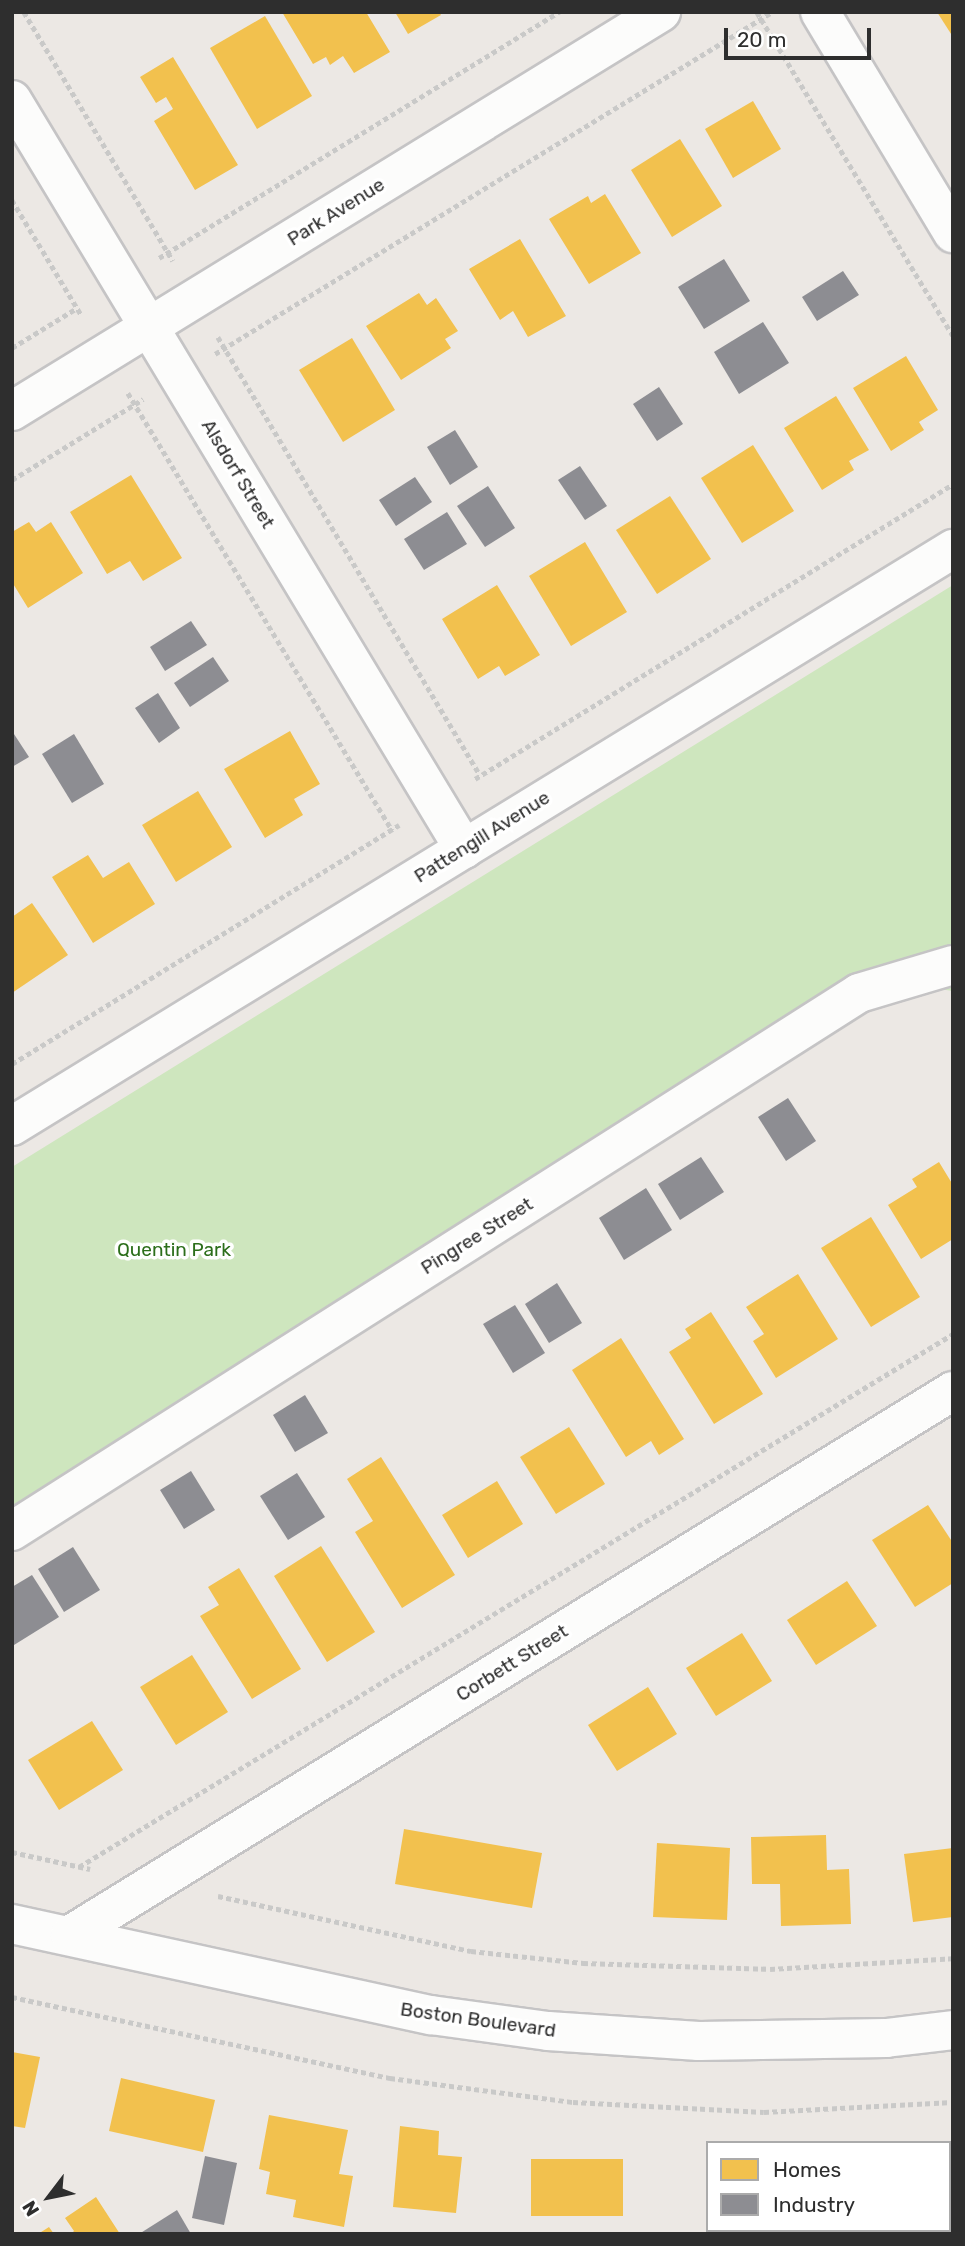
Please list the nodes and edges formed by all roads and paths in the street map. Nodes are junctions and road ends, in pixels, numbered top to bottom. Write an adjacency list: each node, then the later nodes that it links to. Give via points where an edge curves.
1 (24, 12): 11 (path)
2 (559, 12): 11 (path)
3 (661, 12): 13 (street, Park Avenue)
4 (757, 12): 7 (path)
5 (772, 12): 7 (path)
6 (820, 12): 10 (street)
7 (761, 19): 16 (path); 18 (path)
8 (12, 100): 12 (street, Alsdorf Street)
9 (12, 200): 14 (path)
10 (953, 233)
11 (167, 252): 12 (path); 13 (path)
12 (121, 281): 14 (path); 15 (street, Alsdorf Street)
13 (195, 298): 15 (street, Park Avenue); 18 (path)
14 (77, 308): 17 (path); 19 (path)
15 (149, 327): 19 (street, Park Avenue); 20 (street, Alsdorf Street)
16 (953, 335)
17 (12, 348)
18 (225, 349): 20 (path); 26 (path)
19 (105, 354): 21 (path); 22 (street, Park Avenue)
20 (179, 377): 21 (path); 27 (street, Alsdorf Street)
21 (135, 404): 23 (path); 28 (path)
22 (12, 411)
23 (12, 480)
24 (953, 484): 26 (path)
25 (953, 549): 29 (street, Pattengill Avenue)
26 (480, 775): 27 (path)
27 (436, 802): 28 (path); 29 (street, Alsdorf Street)
28 (391, 830): 31 (path)
29 (464, 849): 32 (street, Pattengill Avenue)
30 (953, 964): 35 (street, Pingree Street, via 859,993)
31 (12, 1064)
32 (12, 1126)
33 (953, 1334): 37 (path)
34 (953, 1391): 38 (street, Corbett Street)
35 (12, 1531)
36 (12, 1852): 37 (path)
37 (79, 1867): 38 (path)
38 (155, 1883): 40 (street, Corbett Street); 41 (path, via 471,1951 583,1963 770,1969)
39 (12, 1924): 40 (street, Boston Boulevard)
40 (71, 1935): 43 (street, Boston Boulevard, via 431,2015 548,2031 699,2041 886,2038)
41 (953, 1958)
42 (12, 1997): 44 (path, via 390,2078 573,2102 764,2112)
43 (953, 2030)
44 (953, 2102)

